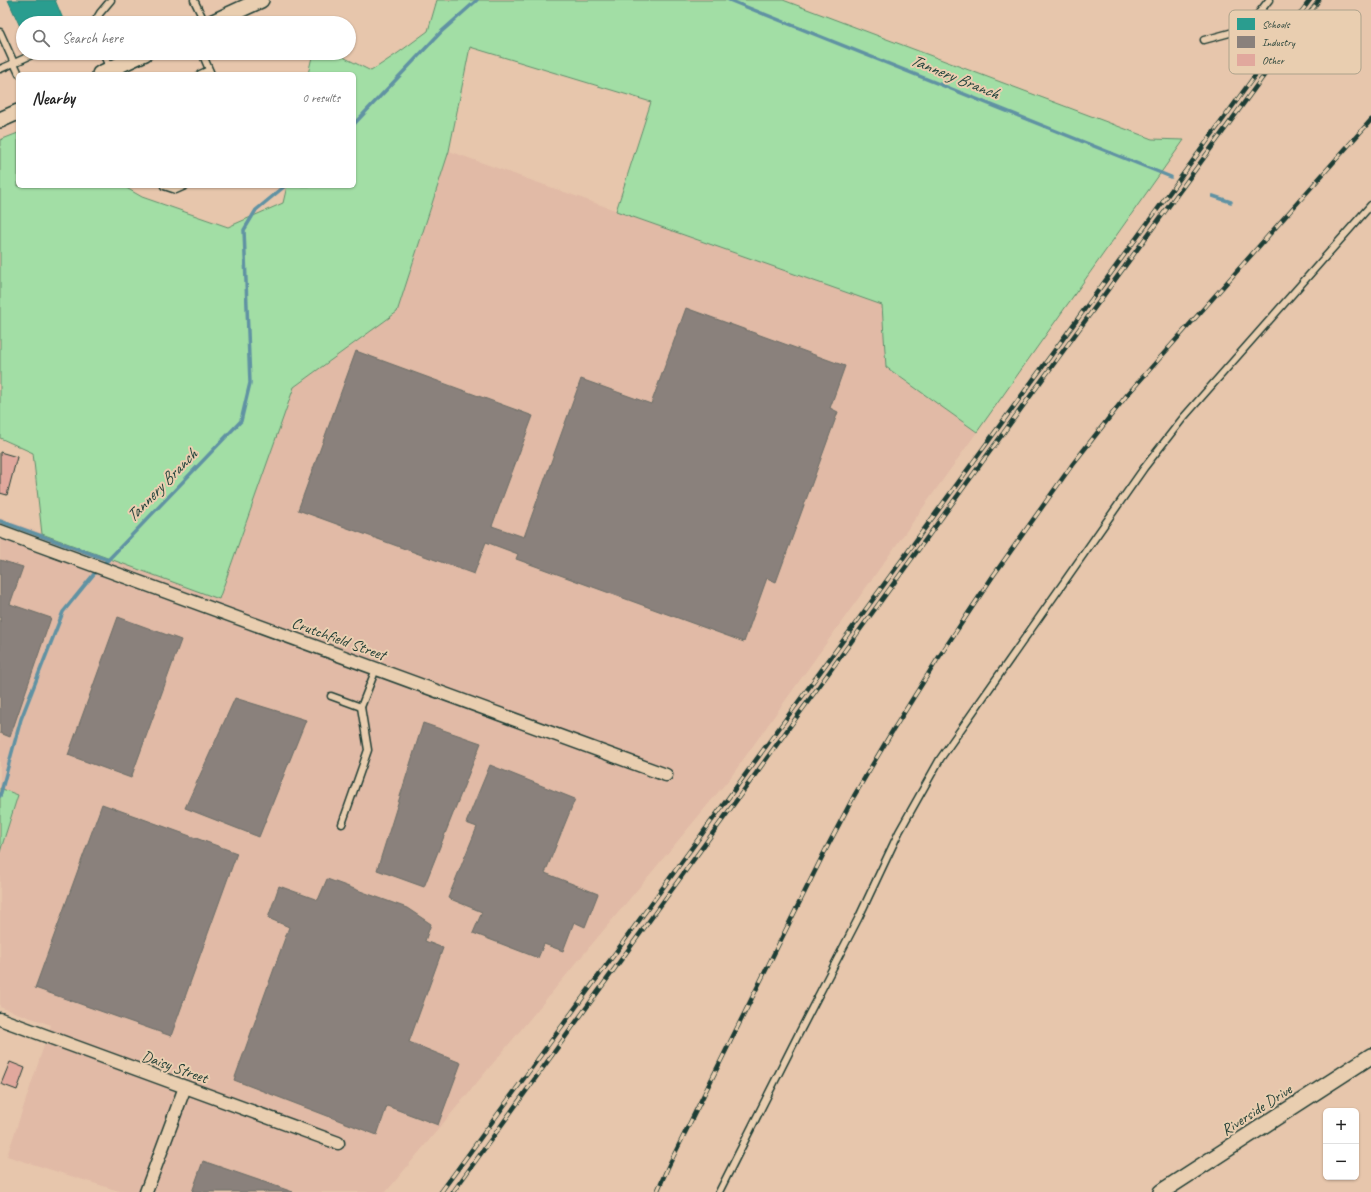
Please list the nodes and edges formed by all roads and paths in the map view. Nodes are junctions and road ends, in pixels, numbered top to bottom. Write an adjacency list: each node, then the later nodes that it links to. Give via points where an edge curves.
1 (111, 0): 6 (lane)
2 (194, 0): 7 (lane)
3 (261, 0): 8 (street)
4 (1269, 0): 5 (lane)
5 (1261, 10)
6 (98, 16)
7 (201, 16)
8 (226, 16)
9 (0, 32): 16 (lane)
10 (1229, 33): 11 (lane)
11 (1204, 40)
12 (21, 60): 16 (lane)
13 (104, 60): 19 (lane)
14 (131, 60): 19 (street)
15 (205, 60): 20 (lane)
16 (14, 63): 17 (lane); 18 (lane)
17 (0, 69)
18 (18, 72)
19 (105, 72)
20 (210, 72)
21 (16, 113): 22 (street)
22 (0, 120)
23 (170, 188): 24 (lane)
24 (180, 188)
25 (1371, 205): 37 (lane, via 1183,418 1144,468 940,760 899,832 859,917)
26 (0, 531): 27 (street, Crutchfield Street)
27 (376, 669): 29 (lane); 30 (street, Crutchfield Street)
28 (331, 696): 29 (lane)
29 (360, 707): 31 (lane, via 368,750)
30 (666, 775)
31 (342, 824)
32 (0, 1019): 34 (street, Daisy Street)
33 (1371, 1056): 38 (street, Riverside Drive)
34 (185, 1087): 35 (street, Daisy Street); 36 (street)
35 (338, 1143)
36 (146, 1192)
37 (719, 1192)
38 (1161, 1192)

